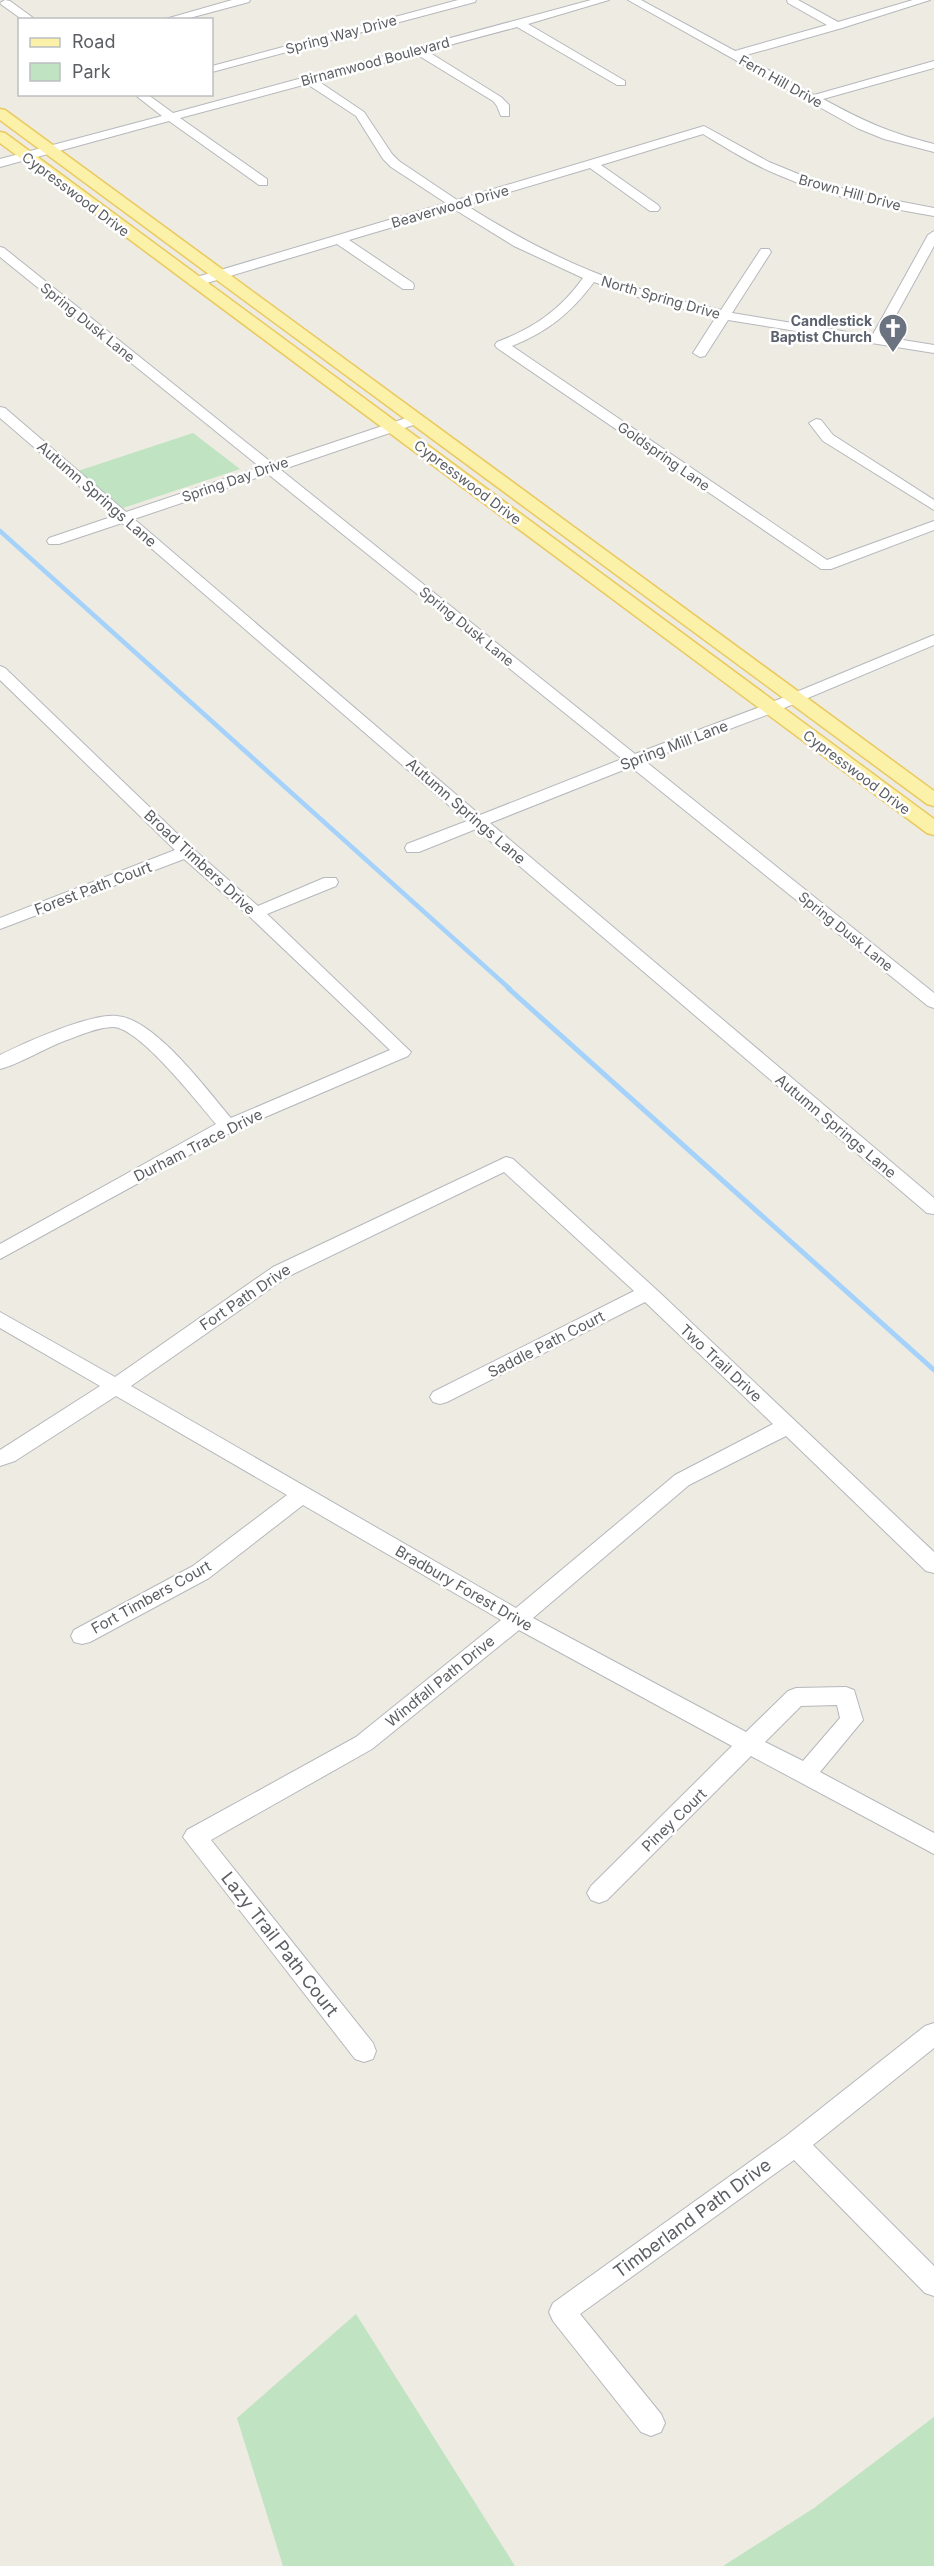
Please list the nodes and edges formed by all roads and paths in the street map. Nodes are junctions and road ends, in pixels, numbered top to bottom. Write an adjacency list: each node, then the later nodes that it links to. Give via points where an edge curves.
1 (244, 0): 9 (street)
2 (471, 0): 15 (street, Spring Way Drive)
3 (604, 0): 10 (street, Birnamwood Boulevard)
4 (633, 0): 13 (street, Fern Hill Drive)
5 (925, 0): 11 (street)
6 (792, 1): 11 (street)
7 (8, 2): 8 (street)
8 (28, 18)
9 (175, 18)
10 (518, 23): 12 (street, Birnamwood Boulevard); 17 (street)
11 (838, 26): 13 (street)
12 (417, 50): 16 (street, Birnamwood Boulevard); 21 (street, via 497,99)
13 (734, 55): 19 (street, Fern Hill Drive)
14 (934, 64): 19 (street)
15 (213, 69)
16 (308, 79): 22 (street, Birnamwood Boulevard); 34 (street, North Spring Drive, via 360,114 395,164)
17 (621, 82)
18 (142, 96): 22 (street)
19 (812, 99): 26 (street, Fern Hill Drive, via 861,125)
20 (0, 113): 27 (main road, Cypresswood Drive)
21 (505, 114)
22 (170, 118): 23 (street, Birnamwood Boulevard); 33 (street)
23 (146, 124): 27 (street, Birnamwood Boulevard); 28 (street, Birnamwood Boulevard, via 100,149)
24 (704, 130): 31 (street, Beaverwood Drive); 36 (street, Brown Hill Drive, via 766,165 812,183 873,201)
25 (0, 136): 29 (main road, Cypresswood Drive)
26 (934, 148)
27 (50, 150): 28 (main road, Cypresswood Drive); 29 (street, Birnamwood Boulevard)
28 (63, 160): 29 (street, Birnamwood Boulevard); 41 (main road, Cypresswood Drive)
29 (33, 162): 30 (street, Birnamwood Boulevard); 32 (street, Birnamwood Boulevard); 43 (main road, Cypresswood Drive)
30 (0, 163)
31 (592, 164): 34 (street, Beaverwood Drive); 35 (street)
32 (0, 175)
33 (263, 182)
34 (456, 204): 38 (street, Beaverwood Drive); 42 (street, North Spring Drive, via 523,246)
35 (654, 208)
36 (934, 212)
37 (934, 235): 46 (street)
38 (339, 238): 41 (street, Beaverwood Drive); 44 (street)
39 (0, 251): 53 (street, Spring Dusk Lane)
40 (765, 252): 45 (street)
41 (220, 275): 43 (street, Beaverwood Drive); 50 (main road, Cypresswood Drive)
42 (591, 277): 45 (street, North Spring Drive); 56 (street, Goldspring Lane, via 559,316 502,345 826,566)
43 (195, 282): 52 (main road, Cypresswood Drive)
44 (408, 286)
45 (724, 315): 46 (street, North Spring Drive); 48 (street)
46 (876, 340): 47 (street, North Spring Drive)
47 (934, 349)
48 (700, 353)
49 (0, 411): 55 (street, Autumn Springs Lane)
50 (417, 419): 52 (street, Spring Day Drive); 58 (main road, Cypresswood Drive)
51 (816, 423): 54 (street, via 828,438)
52 (394, 427): 53 (street, Spring Day Drive); 59 (main road, Cypresswood Drive)
53 (269, 467): 55 (street, Spring Day Drive); 64 (street, Spring Dusk Lane)
54 (934, 506)
55 (123, 518): 57 (street, Spring Day Drive); 66 (street, Autumn Springs Lane)
56 (934, 525)
57 (54, 541)
58 (595, 549): 59 (main road); 62 (main road, Cypresswood Drive)
59 (570, 559): 63 (main road, Cypresswood Drive)
60 (933, 642): 62 (street, Spring Mill Lane)
61 (0, 671): 69 (street, Broad Timbers Drive)
62 (796, 698): 63 (street, Spring Mill Lane); 65 (main road, Cypresswood Drive)
63 (771, 708): 64 (street, Spring Mill Lane); 67 (main road, Cypresswood Drive)
64 (634, 760): 66 (street, Spring Mill Lane); 73 (street, Spring Dusk Lane)
65 (934, 800)
66 (478, 822): 68 (street, Spring Mill Lane); 78 (street, Autumn Springs Lane)
67 (934, 829)
68 (413, 848)
69 (186, 852): 71 (street, Broad Timbers Drive); 72 (street, Forest Path Court)
70 (330, 882): 71 (street)
71 (256, 913): 74 (street, Broad Timbers Drive)
72 (0, 924)
73 (934, 1002)
74 (402, 1052): 76 (street, Durham Trace Drive)
75 (0, 1063): 76 (street, via 80,1028 117,1021 147,1037)
76 (228, 1126): 79 (street, Durham Trace Drive)
77 (506, 1163): 80 (street, Two Trail Drive); 82 (street, Fort Path Drive, via 280,1272)
78 (934, 1208)
79 (0, 1252)
80 (652, 1297): 83 (street, Saddle Path Court, via 645,1294); 84 (street, Two Trail Drive)
81 (0, 1319): 82 (street, Bradbury Forest Drive)
82 (116, 1386): 85 (street, Fort Path Drive); 86 (street, Bradbury Forest Drive)
83 (440, 1397)
84 (788, 1426): 87 (street, Two Trail Drive); 88 (street, Windfall Path Drive, via 682,1480)
85 (0, 1458)
86 (297, 1490): 88 (street, Bradbury Forest Drive); 89 (street, Fort Timbers Court, via 299,1497 201,1572)
87 (934, 1565)
88 (517, 1619): 90 (street, Bradbury Forest Drive); 92 (street, Windfall Path Drive, via 364,1743)
89 (82, 1636)
90 (749, 1746): 91 (street, Bradbury Forest Drive); 91 (street, Piney Court, via 796,1697 846,1696 852,1720 811,1767); 94 (street, Piney Court)
91 (798, 1773): 93 (street, Bradbury Forest Drive)
92 (195, 1837): 96 (street, Lazy Trail Path Court)
93 (934, 1844)
94 (599, 1893)
95 (934, 2034): 97 (street, Timberland Path Drive)
96 (364, 2052)
97 (795, 2144): 98 (street); 99 (street, Timberland Path Drive, via 562,2312)
98 (934, 2283)
99 (651, 2423)

